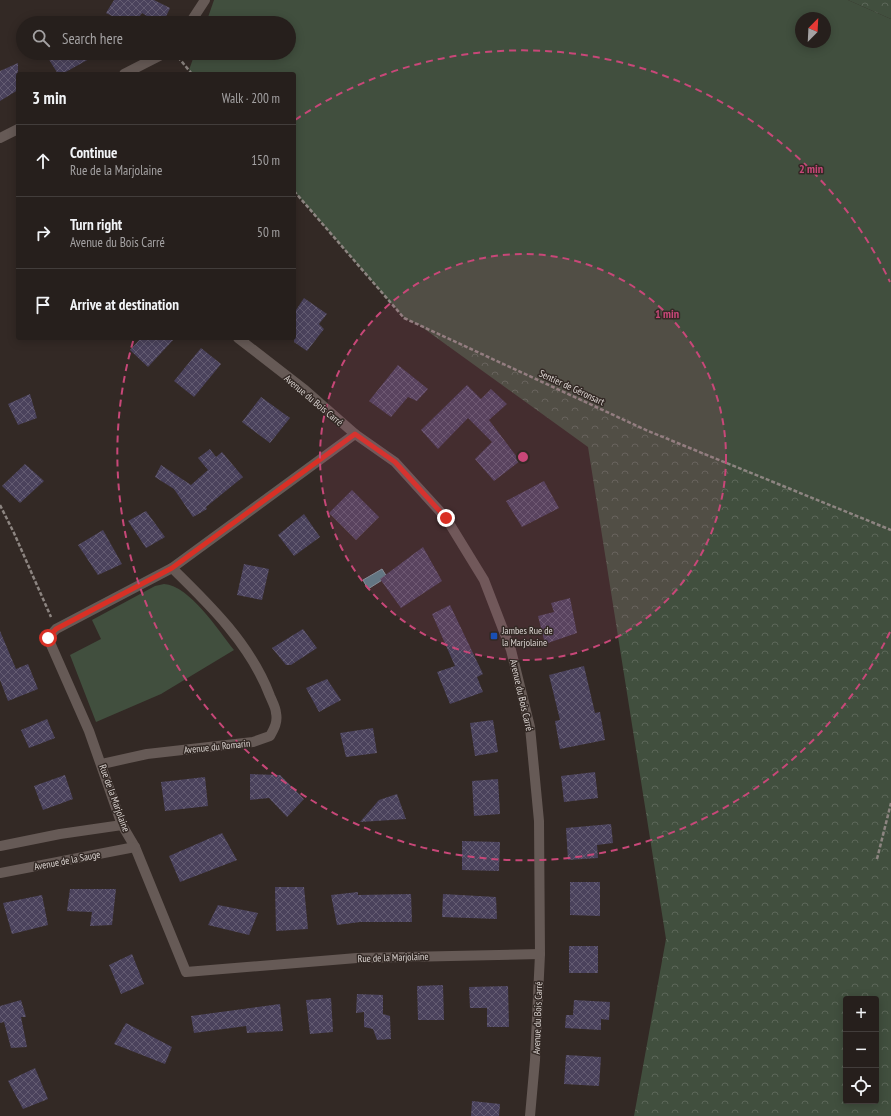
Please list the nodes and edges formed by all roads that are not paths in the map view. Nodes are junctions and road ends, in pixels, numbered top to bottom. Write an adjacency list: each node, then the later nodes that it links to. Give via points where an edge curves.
1 (205, 0): 2 (street)
2 (195, 16)
3 (151, 60): 4 (street)
4 (128, 72)
5 (16, 130): 6 (street)
6 (0, 138)
7 (241, 340): 8 (street, Avenue du Bois Carré, via 305,390)
8 (355, 434): 9 (street); 15 (street, Avenue du Bois Carré, via 395,462 446,518 484,580 511,650 532,742 539,821)
9 (172, 568): 10 (street, Rue de la Marjolaine, via 56,629 48,638); 10 (street, Avenue du Romarin, via 243,644 266,685 276,713 275,727 270,736 253,742 147,754)
10 (102, 764): 11 (street, Rue de la Marjolaine)
11 (122, 825): 12 (street); 13 (street, Rue de la Marjolaine)
12 (0, 846)
13 (135, 847): 14 (street, Avenue de la Sauge); 15 (street, Rue de la Marjolaine, via 186,972 357,958)
14 (0, 873)
15 (540, 954): 16 (street, Avenue du Bois Carré)
16 (530, 1116)

